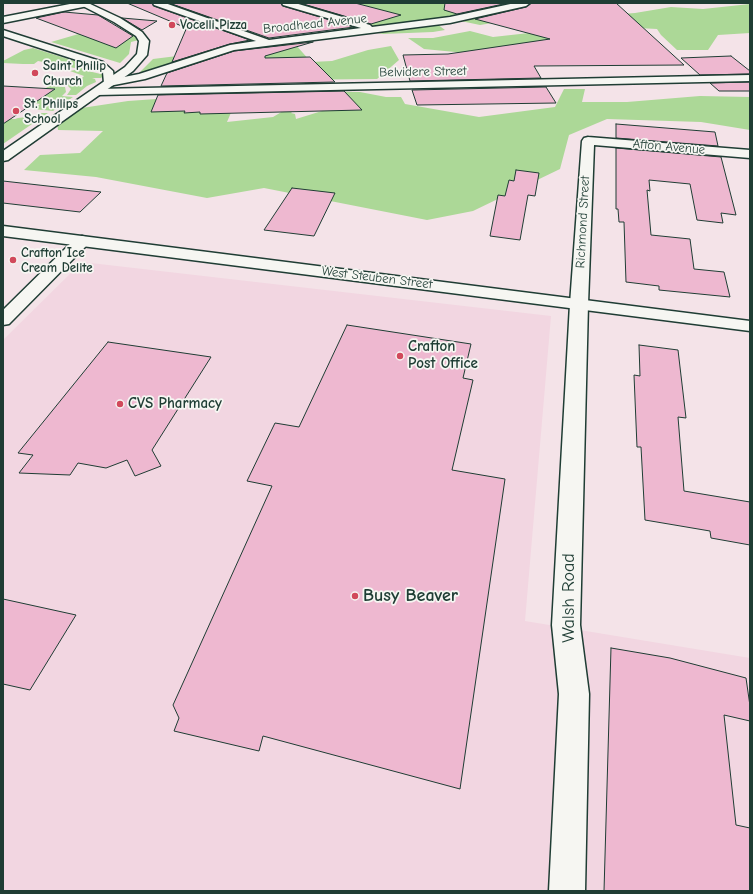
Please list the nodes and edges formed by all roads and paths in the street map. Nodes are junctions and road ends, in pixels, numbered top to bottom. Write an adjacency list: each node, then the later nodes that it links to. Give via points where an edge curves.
1 (84, 3): 7 (street); 12 (street, via 130,27 144,41 142,55 129,69)
2 (157, 3): 10 (street)
3 (286, 3): 8 (street)
4 (526, 3): 6 (street, Broadhead Avenue)
5 (475, 5): 6 (street)
6 (495, 10): 8 (street, Broadhead Avenue, via 450,20)
7 (3, 20)
8 (378, 30): 10 (street, Broadhead Avenue)
9 (3, 33): 12 (street, via 99,64 108,71)
10 (268, 42): 12 (street, Broadhead Avenue, via 233,47 140,77)
11 (750, 78): 13 (street, Belvidere Street)
12 (109, 83): 13 (street)
13 (97, 92): 16 (street)
14 (588, 140): 15 (street, Afton Avenue); 19 (street, Richmond Street)
15 (750, 154)
16 (3, 157)
17 (3, 231): 18 (street, West Steuben Street)
18 (82, 241): 19 (street, West Steuben Street); 20 (street)
19 (579, 304): 21 (street, West Steuben Street); 22 (street, Walsh Road, via 566,625 574,694)
20 (3, 320)
21 (750, 326)
22 (567, 891)

